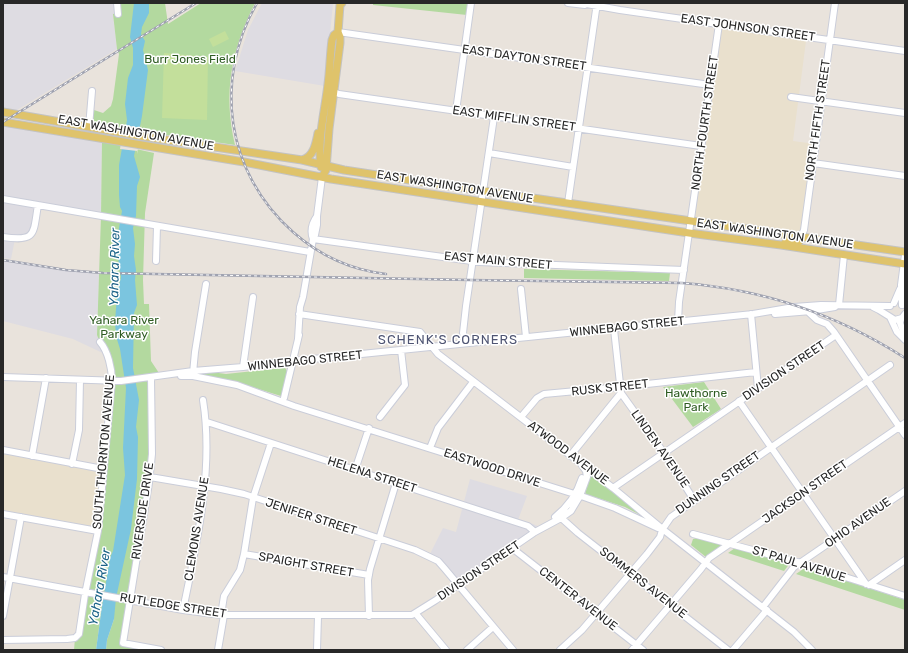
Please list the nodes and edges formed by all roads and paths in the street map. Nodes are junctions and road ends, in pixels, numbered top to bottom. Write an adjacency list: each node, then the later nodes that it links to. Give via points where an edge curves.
1 (117, 3): 8 (street)
2 (471, 3): 12 (street)
3 (568, 3): 7 (street, EAST JOHNSON STREET)
4 (581, 3): 7 (street, EAST JOHNSON STREET)
5 (834, 3): 11 (street, NORTH FIFTH STREET)
6 (340, 4): 10 (main road)
7 (594, 5): 9 (street, EAST JOHNSON STREET); 15 (street)
8 (118, 14)
9 (719, 24): 11 (street, EAST JOHNSON STREET); 17 (street, NORTH FOURTH STREET)
10 (338, 29): 12 (street, EAST DAYTON STREET); 14 (main road, via 333,38); 16 (main road, via 341,39)
11 (829, 40): 13 (street, EAST JOHNSON STREET); 21 (street, NORTH FIFTH STREET)
12 (465, 50): 15 (street, EAST DAYTON STREET); 22 (street)
13 (905, 50)
14 (330, 56): 16 (main road); 19 (main road)
15 (587, 67): 17 (street, EAST DAYTON STREET); 29 (street)
16 (337, 68): 19 (main road)
17 (710, 85): 30 (street, NORTH FOURTH STREET)
18 (92, 91): 28 (street)
19 (331, 91): 22 (street, EAST MIFFLIN STREET); 26 (main road); 34 (main road, via 329,130)
20 (791, 97): 21 (street)
21 (821, 101): 24 (street); 33 (street, NORTH FIFTH STREET)
22 (456, 111): 25 (street, EAST MIFFLIN STREET)
23 (3, 112): 28 (main road, EAST WASHINGTON AVENUE)
24 (905, 113)
25 (494, 117): 29 (street, EAST MIFFLIN STREET); 31 (street)
26 (322, 119): 32 (main road, via 312,153); 34 (main road)
27 (3, 122): 37 (main road, EAST WASHINGTON AVENUE)
28 (89, 127): 32 (main road, EAST WASHINGTON AVENUE)
29 (578, 128): 30 (street, EAST MIFFLIN STREET); 35 (street)
30 (702, 146): 43 (street, NORTH FOURTH STREET)
31 (489, 153): 35 (street); 38 (street)
32 (302, 160): 34 (main road, EAST WASHINGTON AVENUE)
33 (813, 163): 36 (street); 47 (street, NORTH FIFTH STREET)
34 (323, 165): 37 (main road, via 325,172); 38 (main road, EAST WASHINGTON AVENUE)
35 (573, 166): 41 (street)
36 (905, 176)
37 (322, 177): 40 (main road, EAST WASHINGTON AVENUE); 48 (street, via 316,216 312,224)
38 (483, 191): 40 (street); 41 (main road, EAST WASHINGTON AVENUE)
39 (3, 199): 42 (street)
40 (482, 202): 45 (main road, EAST WASHINGTON AVENUE); 55 (street)
41 (568, 204): 43 (main road, EAST WASHINGTON AVENUE)
42 (38, 205): 44 (street); 46 (street, via 33,232 29,237)
43 (691, 222): 45 (street, NORTH FOURTH STREET); 47 (main road, EAST WASHINGTON AVENUE)
44 (157, 226): 50 (street); 54 (street)
45 (689, 233): 49 (main road, EAST WASHINGTON AVENUE); 57 (street, NORTH FOURTH STREET)
46 (3, 237)
47 (801, 237): 49 (main road, via 799,242 787,241); 51 (main road, EAST WASHINGTON AVENUE)
48 (313, 239): 50 (street); 55 (street, EAST MAIN STREET)
49 (781, 245): 52 (main road, EAST WASHINGTON AVENUE)
50 (310, 252): 67 (street)
51 (905, 252)
52 (844, 255): 56 (main road, EAST WASHINGTON AVENUE); 63 (street)
53 (905, 255): 56 (street)
54 (156, 261)
55 (473, 261): 57 (street, EAST MAIN STREET); 79 (street, via 463,331)
56 (904, 264): 59 (street)
57 (684, 270): 72 (street, NORTH FOURTH STREET)
58 (206, 284): 86 (street)
59 (901, 285): 62 (street); 65 (street)
60 (521, 290): 76 (street)
61 (253, 297): 84 (street)
62 (892, 305): 64 (street, WINNEBAGO STREET); 65 (street, WINNEBAGO STREET, via 898,303); 70 (street, via 888,311)
63 (838, 306): 64 (street, WINNEBAGO STREET); 66 (street, WINNEBAGO STREET)
64 (872, 307): 70 (street, WINNEBAGO STREET)
65 (904, 307)
66 (806, 309): 68 (street, WINNEBAGO STREET, via 794,307); 74 (street, via 817,320 827,324)
67 (301, 314): 80 (street, ATWOOD AVENUE, via 417,331); 82 (street)
68 (752, 314): 72 (street, WINNEBAGO STREET); 85 (street)
69 (905, 314): 71 (street)
70 (890, 317): 71 (street, WINNEBAGO STREET, via 895,320); 77 (street, via 897,332)
71 (901, 319): 75 (street)
72 (678, 322): 73 (street, WINNEBAGO STREET)
73 (614, 329): 76 (street, WINNEBAGO STREET); 96 (street, LINDEN AVENUE)
74 (836, 335): 91 (street); 94 (street, DIVISION STREET)
75 (905, 336)
76 (526, 337): 79 (street, WINNEBAGO STREET)
77 (905, 340)
78 (100, 342): 92 (street, SOUTH THORNTON AVENUE, via 107,355)
79 (465, 343): 80 (street, WINNEBAGO STREET)
80 (432, 347): 81 (street, WINNEBAGO STREET); 93 (street, ATWOOD AVENUE)
81 (401, 350): 82 (street, WINNEBAGO STREET); 101 (street, via 405,385)
82 (294, 361): 84 (street, WINNEBAGO STREET); 97 (street)
83 (890, 365): 91 (street, DUNNING STREET)
84 (243, 367): 86 (street, WINNEBAGO STREET)
85 (756, 372): 94 (street); 96 (street, RUSK STREET)
86 (193, 374): 88 (street, WINNEBAGO STREET); 95 (street, EASTWOOD DRIVE)
87 (3, 377): 89 (street, WINNEBAGO STREET)
88 (151, 377): 92 (street, WINNEBAGO STREET); 119 (street, RIVERSIDE DRIVE)
89 (46, 378): 90 (street, WINNEBAGO STREET); 113 (street)
90 (80, 380): 92 (street, WINNEBAGO STREET); 116 (street, via 79,427)
91 (867, 380): 105 (street); 109 (street, DUNNING STREET)
92 (112, 381): 117 (street, SOUTH THORNTON AVENUE)
93 (473, 382): 102 (street, ATWOOD AVENUE); 110 (street, via 438,428)
94 (758, 388): 99 (street, DIVISION STREET)
95 (252, 390): 97 (street, EASTWOOD DRIVE); 100 (street, EASTWOOD DRIVE)
96 (621, 390): 102 (street, RUSK STREET, via 541,395); 112 (street, LINDEN AVENUE); 114 (street)
97 (284, 398): 100 (street, EASTWOOD DRIVE)
98 (203, 400): 103 (street, CLEMONS AVENUE)
99 (739, 401): 109 (street); 112 (street, DIVISION STREET)
100 (316, 412): 106 (street, EASTWOOD DRIVE)
101 (380, 417)
102 (521, 418): 114 (street, ATWOOD AVENUE)
103 (206, 422): 108 (street, HELENA STREET); 121 (street, CLEMONS AVENUE)
104 (905, 423): 105 (street, JACKSON STREET)
105 (899, 427): 107 (street); 124 (street, JACKSON STREET)
106 (369, 428): 110 (street, EASTWOOD DRIVE); 118 (street)
107 (905, 435)
108 (271, 443): 118 (street, HELENA STREET); 126 (street)
109 (771, 446): 124 (street); 127 (street, DUNNING STREET)
110 (430, 448): 125 (street, EASTWOOD DRIVE)
111 (3, 450): 113 (street)
112 (664, 453): 122 (street, DIVISION STREET); 127 (street, LINDEN AVENUE)
113 (32, 456): 116 (street)
114 (570, 456): 115 (street, ATWOOD AVENUE)
115 (579, 462): 122 (street, ATWOOD AVENUE); 125 (street, DIVISION STREET, via 583,475)
116 (72, 464): 117 (street)
117 (104, 469): 132 (street, SOUTH THORNTON AVENUE)
118 (355, 470): 120 (street, HELENA STREET)
119 (150, 477): 121 (street, JENIFER STREET); 151 (street, RIVERSIDE DRIVE)
120 (396, 483): 133 (street, HELENA STREET, via 528,526); 135 (street)
121 (205, 486): 126 (street, JENIFER STREET); 154 (street, CLEMONS AVENUE)
122 (613, 488): 131 (street, ATWOOD AVENUE)
123 (905, 491): 136 (street, OHIO AVENUE)
124 (803, 493): 136 (street); 137 (street, JACKSON STREET)
125 (578, 495): 129 (street, DIVISION STREET); 131 (street, EASTWOOD DRIVE, via 615,508)
126 (253, 498): 135 (street, JENIFER STREET); 139 (street)
127 (694, 500): 131 (street, DUNNING STREET, via 671,516)
128 (3, 514): 130 (street)
129 (560, 516): 133 (street, DIVISION STREET); 143 (street, SOMMERS AVENUE)
130 (21, 517): 132 (street); 146 (street)
131 (663, 530): 141 (street, ATWOOD AVENUE); 143 (street, DUNNING STREET)
132 (98, 531): 149 (street, SOUTH THORNTON AVENUE)
133 (535, 532): 138 (street, DIVISION STREET)
134 (693, 534): 137 (street, ST PAUL AVENUE)
135 (380, 539): 144 (street); 148 (street, JENIFER STREET, via 415,550 438,561)
136 (835, 540): 142 (street, OHIO AVENUE); 147 (street)
137 (729, 543): 141 (street, JACKSON STREET); 142 (street, ST PAUL AVENUE)
138 (512, 548): 148 (street, DIVISION STREET); 155 (street, CENTER AVENUE)
139 (244, 554): 144 (street, SPAIGHT STREET); 157 (street, via 240,570 224,596)
140 (905, 560): 147 (street)
141 (706, 562): 152 (street, JACKSON STREET); 153 (street, ATWOOD AVENUE)
142 (801, 563): 147 (street, ST PAUL AVENUE); 153 (street, OHIO AVENUE, via 794,567)
143 (630, 573): 152 (street, SOMMERS AVENUE); 155 (street, DUNNING STREET)
144 (369, 575): 160 (street)
145 (3, 577): 146 (street, RUTLEDGE STREET)
146 (10, 578): 149 (street, RUTLEDGE STREET); 158 (street)
147 (867, 584): 150 (street, ST PAUL AVENUE)
148 (458, 585): 156 (street, DIVISION STREET); 161 (street, JENIFER STREET)
149 (86, 592): 151 (street, RUTLEDGE STREET); 162 (street, SOUTH THORNTON AVENUE, via 78,636 75,638)
150 (905, 596)
151 (126, 599): 154 (street, RUTLEDGE STREET); 164 (street, RIVERSIDE DRIVE, via 122,643)
152 (671, 605): 163 (street, JACKSON STREET); 172 (street, SOMMERS AVENUE)
153 (765, 608): 173 (street, OHIO AVENUE); 174 (street, ATWOOD AVENUE)
154 (183, 610): 157 (street, RUTLEDGE STREET)
155 (596, 613): 163 (street, CENTER AVENUE); 170 (street, DUNNING STREET)
156 (416, 614): 160 (street, RUTLEDGE STREET); 167 (street)
157 (222, 615): 159 (street, RUTLEDGE STREET); 165 (street)
158 (3, 616)
159 (318, 616): 160 (street, RUTLEDGE STREET); 166 (street)
160 (369, 616)
161 (493, 627): 168 (street); 169 (street, JENIFER STREET)
162 (3, 640)
163 (634, 648): 171 (street, CENTER AVENUE)
164 (161, 650)
165 (218, 650)
166 (317, 650)
167 (446, 650)
168 (467, 650)
169 (512, 650)
170 (560, 650)
171 (643, 650)
172 (728, 650)
173 (733, 650)
174 (812, 650)

